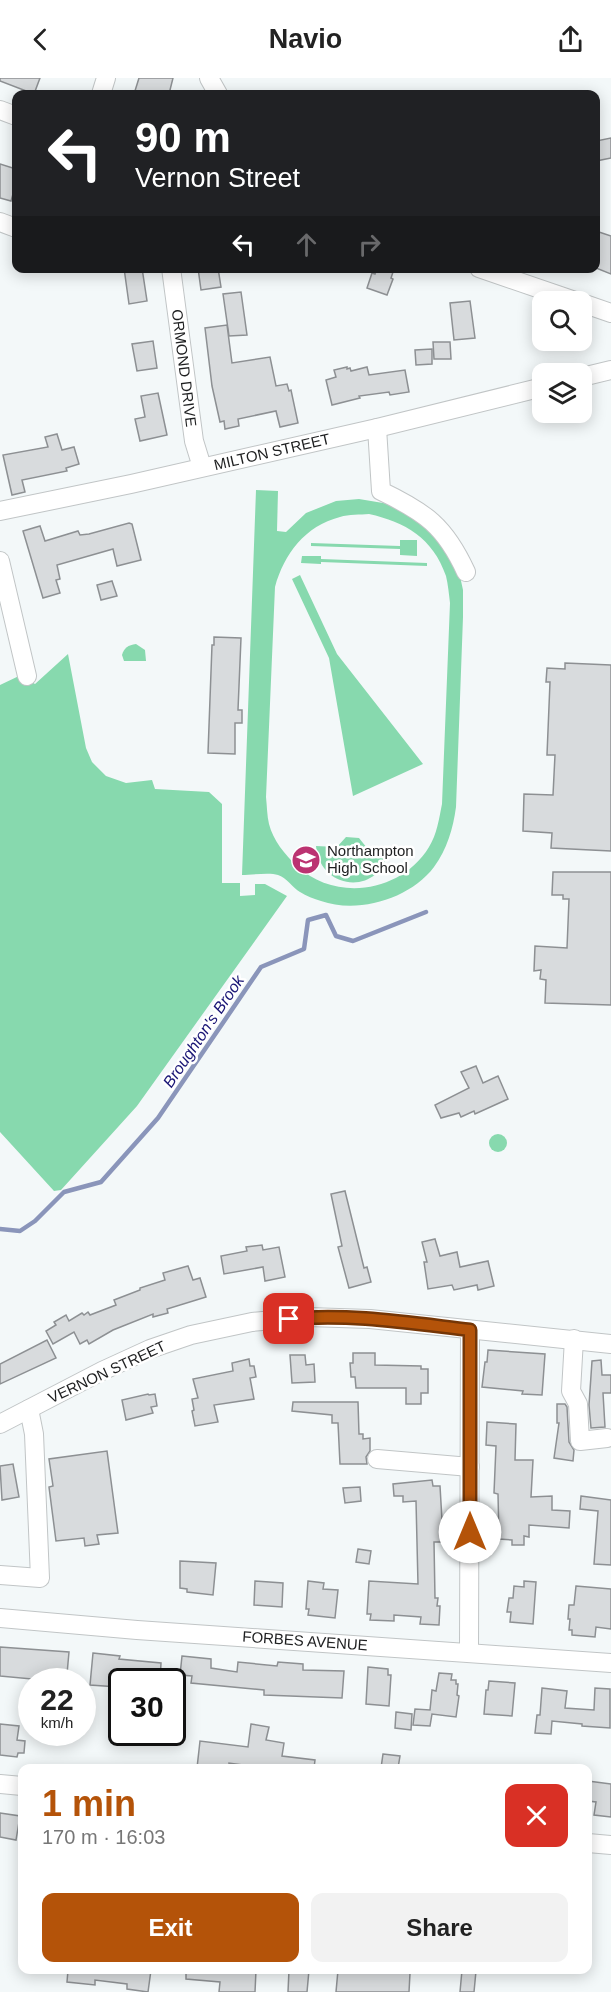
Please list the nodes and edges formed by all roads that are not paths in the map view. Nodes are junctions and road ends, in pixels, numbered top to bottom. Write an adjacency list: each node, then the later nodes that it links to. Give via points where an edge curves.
1 (172, 273): 10 (street, ORMOND DRIVE, via 194,441)
2 (494, 273): 3 (street)
3 (546, 291)
4 (592, 306): 5 (street)
5 (611, 313)
6 (611, 370): 7 (street)
7 (592, 375)
8 (532, 390): 9 (street, MILTON STREET)
9 (377, 428): 10 (street, MILTON STREET); 13 (street, via 381,491 415,507 444,533)
10 (202, 467): 11 (street, MILTON STREET)
11 (0, 511)
12 (0, 561): 14 (street)
13 (466, 572)
14 (27, 676)
15 (470, 1330): 16 (street, VERNON STREET); 18 (street, VERNON STREET, via 370,1319 308,1317 252,1322 191,1335 150,1349); 22 (street)
16 (574, 1339): 17 (street, VERNON STREET); 20 (street, via 571,1391 578,1404 580,1441)
17 (611, 1344)
18 (29, 1409): 19 (street, VERNON STREET); 23 (street, via 34,1434 40,1578)
19 (0, 1424)
20 (607, 1438)
21 (377, 1459): 22 (street)
22 (470, 1467): 25 (street)
23 (0, 1575)
24 (0, 1618): 25 (street, FORBES AVENUE)
25 (469, 1652): 26 (street, FORBES AVENUE)
26 (611, 1663)
27 (0, 1784): 28 (street)
28 (18, 1786)
29 (592, 1843): 30 (street)
30 (611, 1845)

